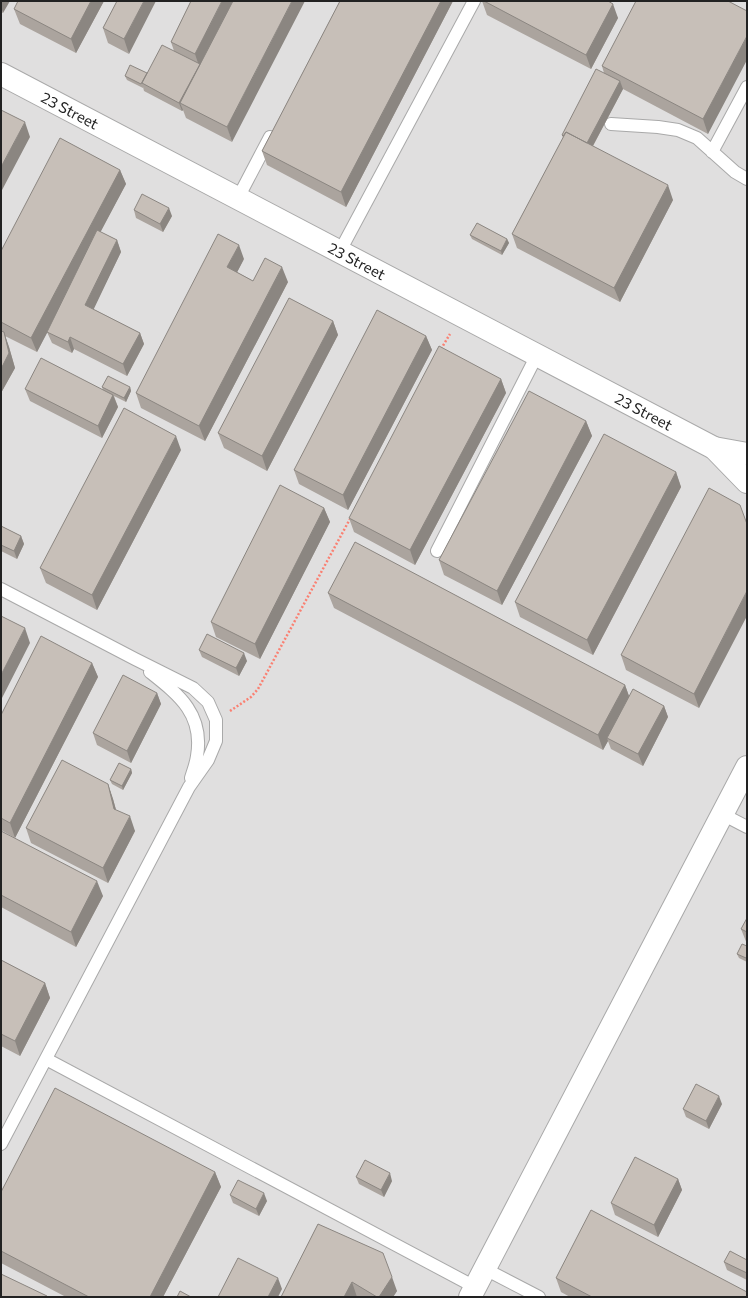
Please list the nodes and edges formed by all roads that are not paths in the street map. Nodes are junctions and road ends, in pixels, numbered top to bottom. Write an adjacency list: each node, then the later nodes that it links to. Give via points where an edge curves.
1 (474, 1): 9 (lane)
2 (1, 74): 8 (street, 23 Street)
3 (747, 86): 6 (lane)
4 (611, 124): 6 (lane, via 678,130 697,138)
5 (276, 127): 8 (lane)
6 (712, 152): 7 (lane)
7 (747, 179)
8 (238, 198): 9 (street, 23 Street)
9 (340, 251): 10 (street, 23 Street)
10 (537, 355): 11 (street, 23 Street); 14 (lane)
11 (714, 448): 12 (street, 23 Street); 13 (street, 23 Street)
12 (747, 454)
13 (747, 482)
14 (437, 551)
15 (1, 589): 16 (lane)
16 (135, 659): 18 (lane, via 184,702 194,719 198,737 197,757); 18 (lane, via 193,688 208,702 216,720 216,741 208,760)
17 (747, 767): 19 (street)
18 (189, 787): 21 (lane)
19 (722, 814): 20 (lane); 23 (street)
20 (747, 827)
21 (46, 1059): 22 (lane); 23 (lane)
22 (1, 1144)
23 (477, 1284): 24 (lane)
24 (539, 1297)

